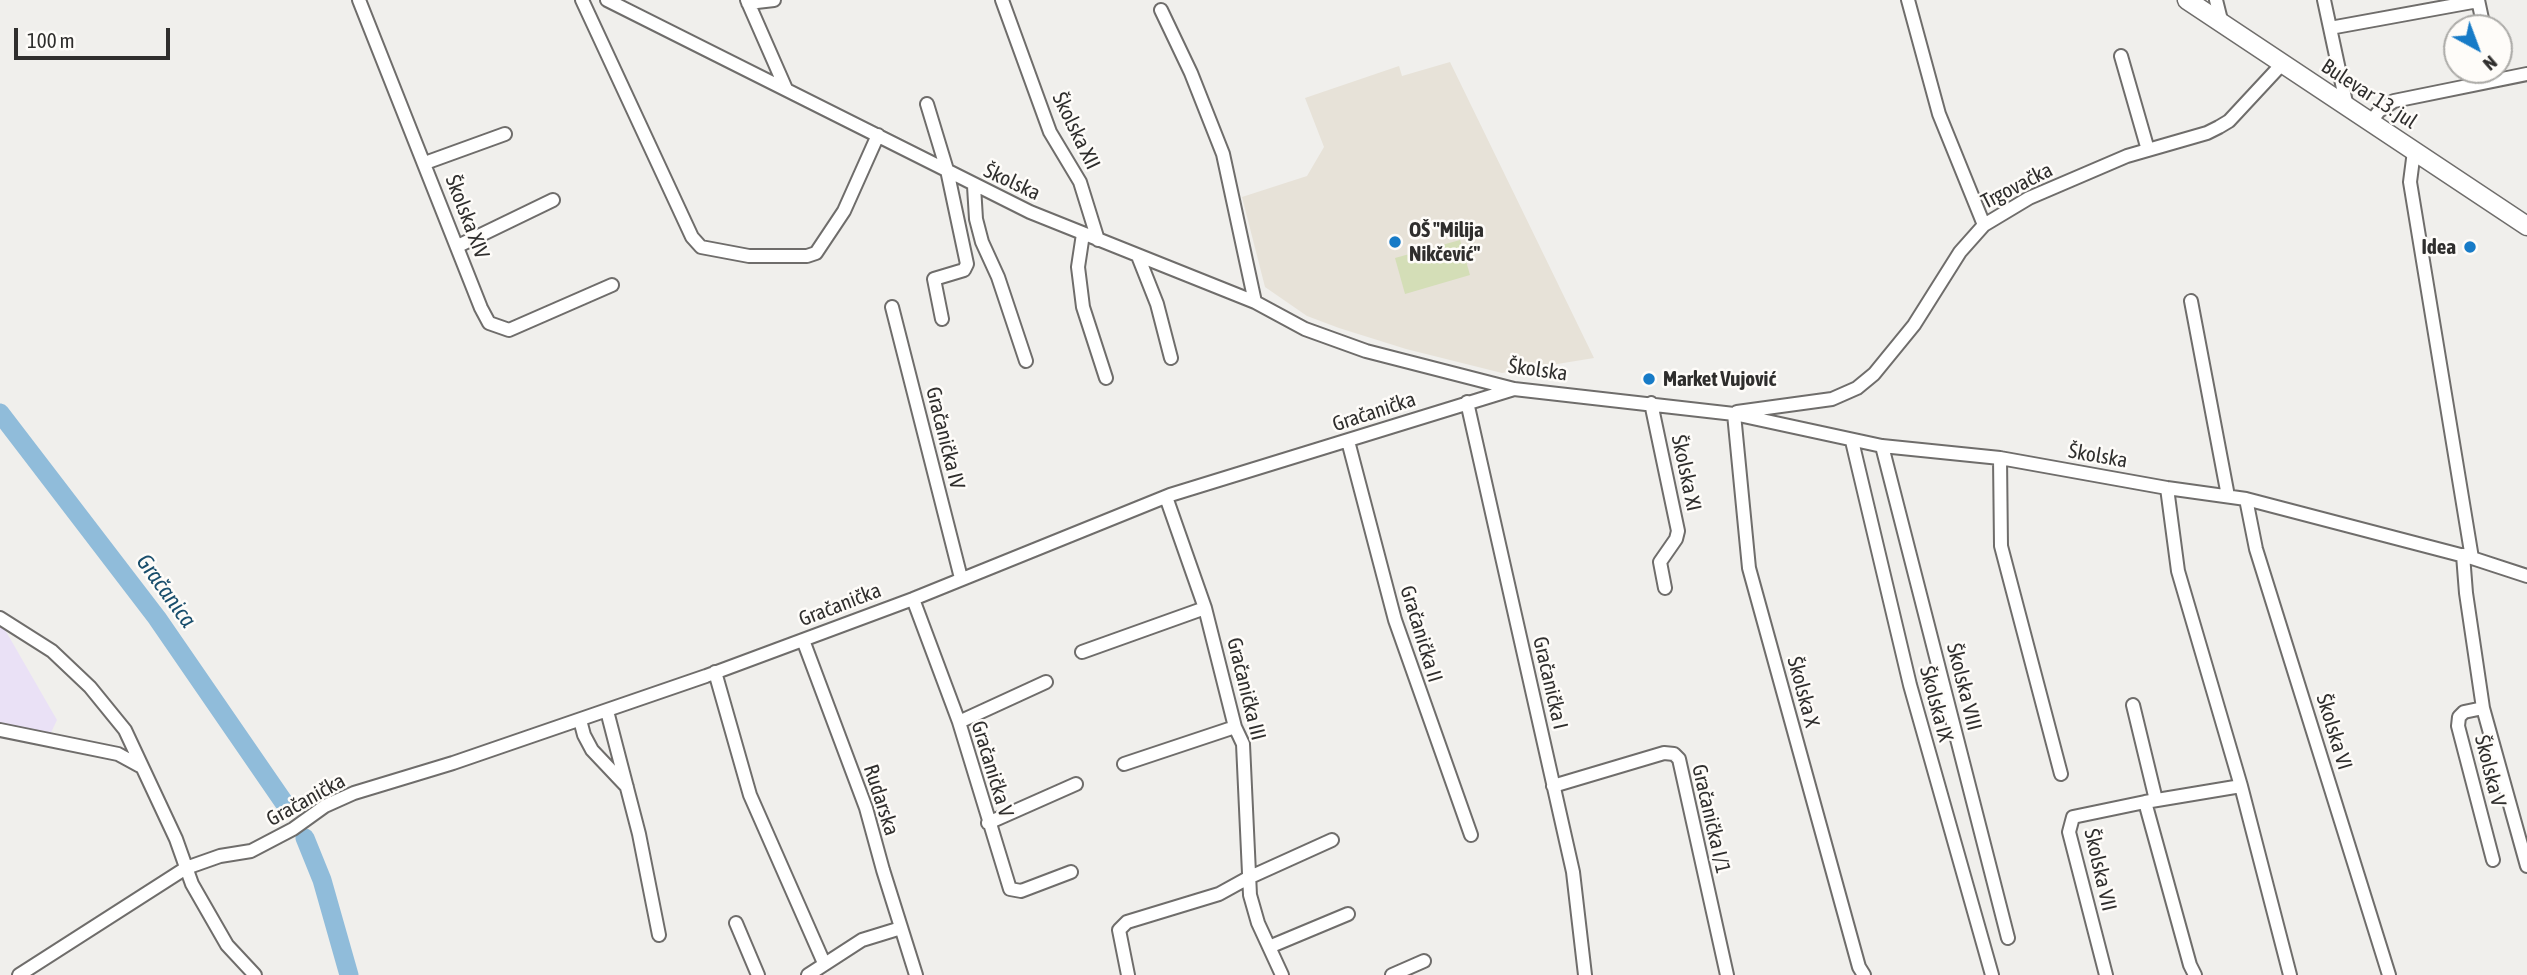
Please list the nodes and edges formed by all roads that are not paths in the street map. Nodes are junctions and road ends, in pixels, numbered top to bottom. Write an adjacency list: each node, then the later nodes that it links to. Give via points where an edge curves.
1 (359, 0): 26 (street, Školska XIV)
2 (582, 0): 23 (street, via 692,237 701,247 749,256 816,253 844,211)
3 (607, 0): 18 (street, Školska)
4 (774, 0): 10 (street)
5 (1002, 0): 33 (street, Školska XII, via 1050,132 1080,182)
6 (1908, 0): 30 (street, via 1940,114)
7 (2187, 0): 13 (street, Bulevar 13. jul)
8 (2216, 0): 13 (street)
9 (2324, 0): 14 (street)
10 (747, 1): 18 (street)
11 (2478, 1): 14 (street)
12 (1161, 10): 38 (street, via 1223,154)
13 (2222, 24): 16 (street, Bulevar 13. jul)
14 (2330, 28): 20 (street)
15 (2121, 56): 24 (street)
16 (2282, 64): 20 (street, Bulevar 13. jul); 24 (street, Trgovačka, via 2229,121 2207,133)
17 (2461, 84): 21 (street, via 2394,101)
18 (786, 89): 23 (street, Školska)
19 (927, 104): 27 (street)
20 (2347, 108): 21 (street, Bulevar 13. jul)
21 (2370, 123): 25 (street, Bulevar 13. jul)
22 (505, 134): 26 (street)
23 (878, 135): 27 (street, Školska)
24 (2148, 150): 30 (street, Trgovačka, via 2029,198)
25 (2414, 151): 31 (street, Bulevar 13. jul); 56 (street, Školska V, via 2410,182)
26 (425, 163): 34 (street, Školska XIV)
27 (947, 170): 28 (street, Školska); 40 (street, via 967,267 934,279)
28 (974, 186): 32 (street, Školska); 42 (street, via 982,242)
29 (553, 200): 34 (street)
30 (1984, 225): 47 (street, Trgovačka, via 1960,253 1914,325 1857,388 1832,399)
31 (2527, 226)
32 (1083, 234): 33 (street, Školska); 43 (street, via 1078,267 1083,307)
33 (1098, 240): 35 (street, Školska)
34 (458, 246): 36 (street, Školska XIV, via 484,315 502,329 509,330)
35 (1138, 256): 38 (street, Školska); 41 (street)
36 (612, 285)
37 (2191, 301): 53 (street)
38 (1255, 302): 44 (street, Školska, via 1304,329 1366,351)
39 (892, 307): 58 (street, Gračanička IV)
40 (942, 319)
41 (1171, 358)
42 (1026, 361)
43 (1106, 378)
44 (1514, 389): 45 (street, Gračanička); 46 (street, Školska)
45 (1467, 402): 49 (street, Gračanička); 78 (street, Gračanička I)
46 (1651, 403): 47 (street, Školska); 59 (street, Školska XI, via 1678,531 1660,562)
47 (1734, 414): 48 (street, Školska); 108 (street, Školska X, via 1749,568)
48 (1852, 440): 50 (street, Školska); 109 (street, Školska IX, via 1910,685)
49 (1348, 441): 54 (street, Gračanička); 83 (street, Gračanička II, via 1395,620)
50 (1882, 446): 51 (street, Školska); 94 (street, Školska VIII)
51 (2000, 458): 52 (street, Školska); 76 (street, via 2001,546)
52 (2167, 488): 53 (street, Školska); 79 (street, via 2178,571)
53 (2228, 496): 55 (street, Školska)
54 (1166, 497): 58 (street, Gračanička); 61 (street, Gračanička III)
55 (2246, 499): 56 (street, Školska); 113 (street, Školska VI, via 2256,549)
56 (2467, 556): 57 (street, Školska); 68 (street, Školska V, via 2466,593)
57 (2527, 576)
58 (961, 578): 60 (street, Gračanička)
59 (1665, 588)
60 (913, 599): 63 (street, Gračanička); 71 (street, Gračanička V)
61 (1205, 608): 64 (street); 72 (street, Gračanička III)
62 (0, 618): 75 (street, via 52,651 90,687 125,730)
63 (803, 640): 65 (street, Gračanička); 92 (street, Rudarska, via 866,808)
64 (1082, 652)
65 (715, 672): 69 (street, Gračanička); 97 (street, via 750,795)
66 (1046, 682): 71 (street)
67 (2133, 705): 81 (street)
68 (2483, 708): 85 (street, Školska V, via 2464,712 2458,726); 86 (street, Školska V)
69 (607, 711): 70 (street, Gračanička); 80 (street)
70 (580, 720): 80 (street, via 592,750); 87 (street, Gračanička, via 354,793 251,851)
71 (959, 722): 82 (street, Gračanička V)
72 (1235, 727): 74 (street); 89 (street, Gračanička III, via 1243,744)
73 (0, 730): 75 (street, via 118,754)
74 (1124, 764)
75 (141, 766): 87 (street)
76 (2061, 774)
77 (1076, 784): 82 (street)
78 (1553, 786): 106 (street, Gračanička I, via 1573,872); 107 (street, Gračanička I/1, via 1664,753 1674,754)
79 (2241, 786): 81 (street, Školska VII); 112 (street)
80 (627, 787): 93 (street)
81 (2150, 801): 110 (street, Školska VII, via 2073,817 2069,823); 111 (street)
82 (988, 823): 88 (street, Gračanička V, via 1013,891)
83 (1471, 835)
84 (1332, 840): 89 (street)
85 (2493, 860)
86 (2527, 866)
87 (186, 868): 98 (street, Gračanička); 99 (street, via 227,945)
88 (1071, 872)
89 (1248, 878): 95 (street, Gračanička III, via 1253,908); 103 (street, via 1219,894 1126,922 1119,930)
90 (1348, 914): 95 (street)
91 (736, 923): 100 (street)
92 (901, 928): 97 (street, via 862,940); 102 (street, Rudarska)
93 (659, 935)
94 (2008, 938)
95 (1269, 947): 104 (street, Gračanička III)
96 (1424, 961): 105 (street)
97 (824, 963): 101 (street)
98 (19, 975)
99 (255, 975)
100 (758, 975)
101 (808, 975)
102 (916, 975)
103 (1128, 975)
104 (1282, 975)
105 (1392, 975)
106 (1585, 975)
107 (1727, 975)
108 (1864, 975)
109 (1992, 975)
110 (2106, 975)
111 (2195, 975)
112 (2290, 975)
113 (2389, 975)

